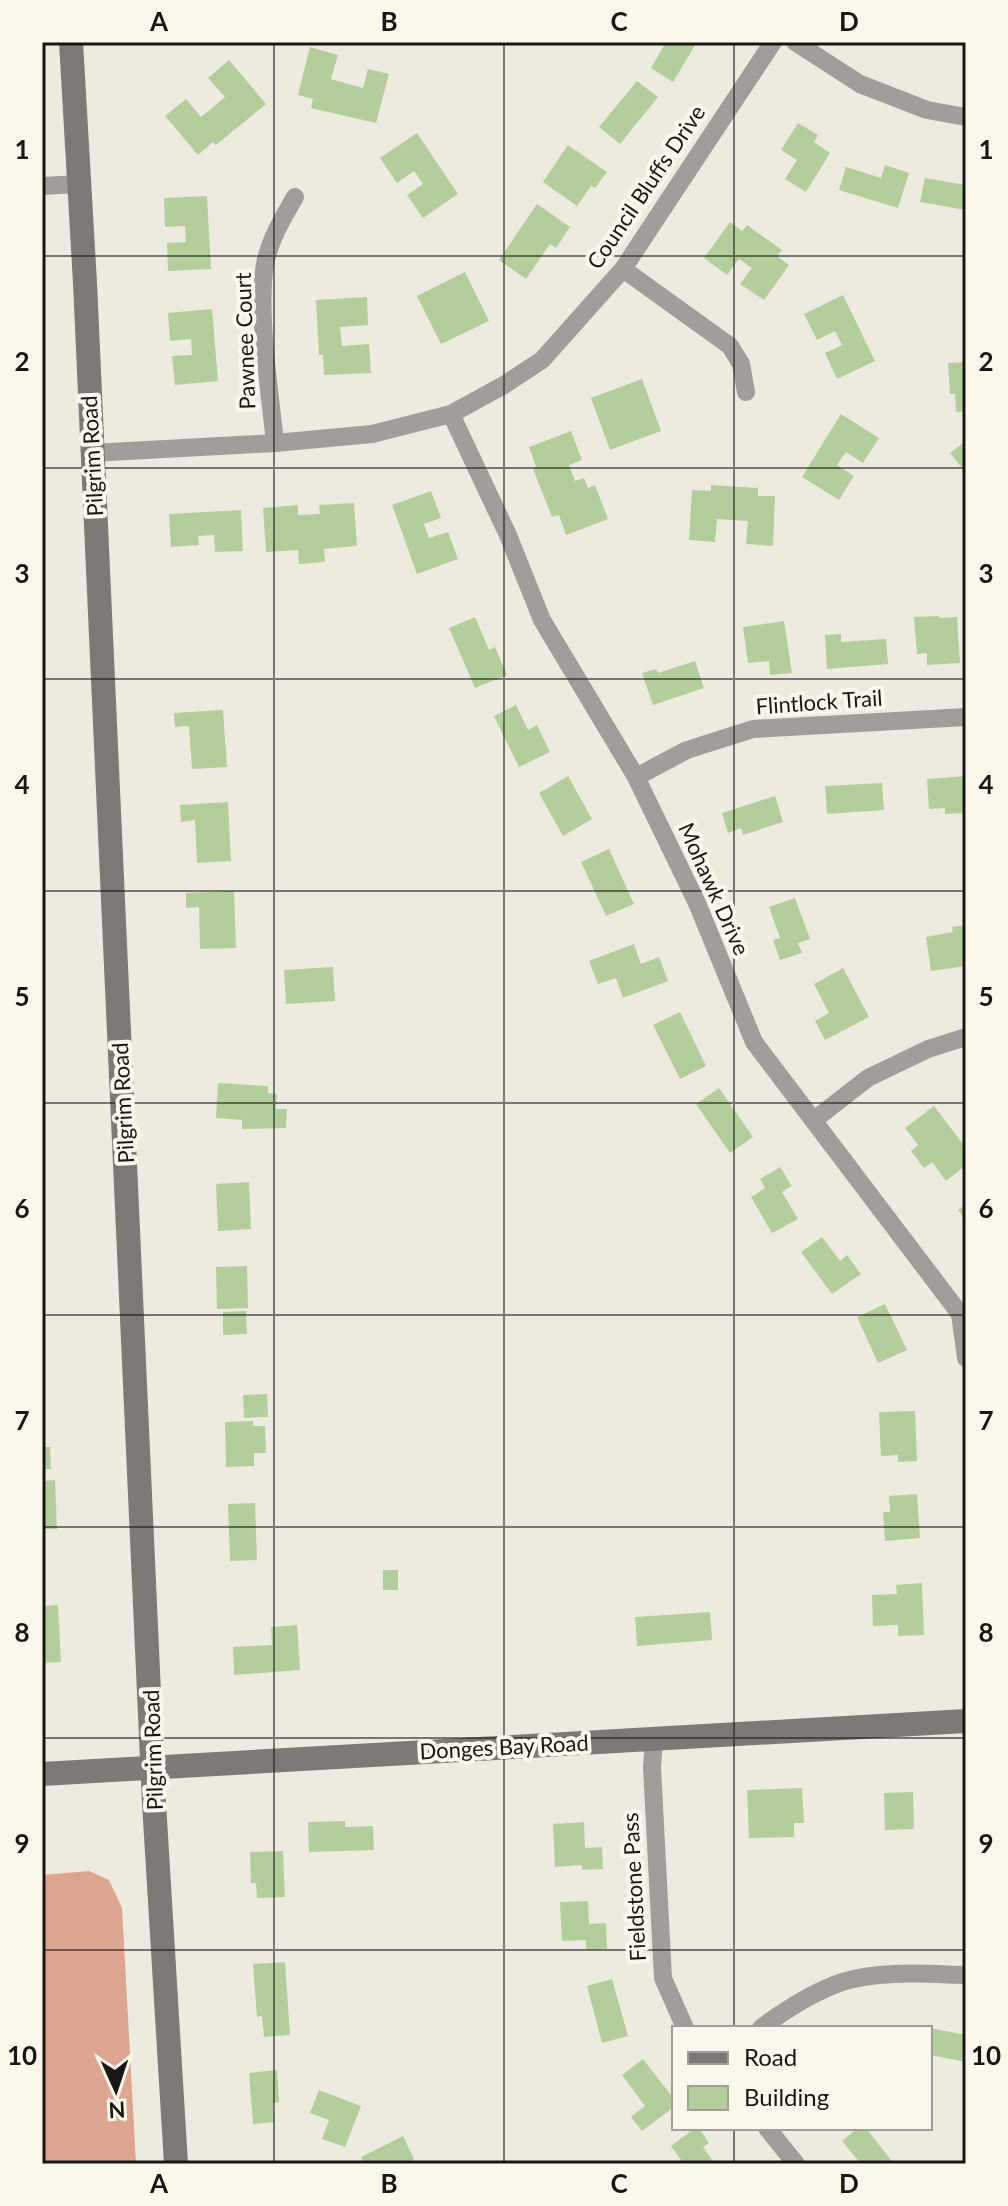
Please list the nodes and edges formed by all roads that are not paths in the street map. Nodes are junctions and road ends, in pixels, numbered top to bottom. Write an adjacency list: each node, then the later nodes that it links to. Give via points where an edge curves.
1 (71, 42): 5 (street, Pilgrim Road)
2 (773, 42): 8 (street, Council Bluffs Drive)
3 (795, 42): 4 (street, via 860,84 927,110)
4 (966, 117)
5 (80, 184): 6 (street); 12 (street, Pilgrim Road)
6 (42, 186)
7 (295, 197): 11 (street, Pawnee Court, via 265,265)
8 (623, 269): 9 (street, via 730,346 741,364); 10 (street, Council Bluffs Drive, via 542,360)
9 (746, 392)
10 (451, 414): 11 (street, Council Bluffs Drive, via 372,434); 14 (street, Mohawk Drive, via 542,620)
11 (275, 443): 12 (street, Council Bluffs Drive)
12 (92, 453): 20 (street, Pilgrim Road)
13 (966, 717): 14 (street, Flintlock Trail, via 753,729 687,750)
14 (636, 777): 16 (street, Mohawk Drive, via 697,903 754,1042)
15 (966, 1037): 16 (street, via 868,1078)
16 (814, 1120): 17 (street, Mohawk Drive, via 960,1314)
17 (966, 1358)
18 (966, 1721): 19 (street, Donges Bay Road)
19 (654, 1739): 20 (street, Donges Bay Road); 23 (street, Fieldstone Pass, via 663,1978)
20 (154, 1767): 21 (street, Donges Bay Road); 26 (street, Pilgrim Road)
21 (42, 1774)
22 (966, 1975): 24 (street, via 907,1973 843,1982)
23 (684, 2026)
24 (764, 2026)
25 (769, 2130): 27 (street)
26 (176, 2164)
27 (796, 2164)

